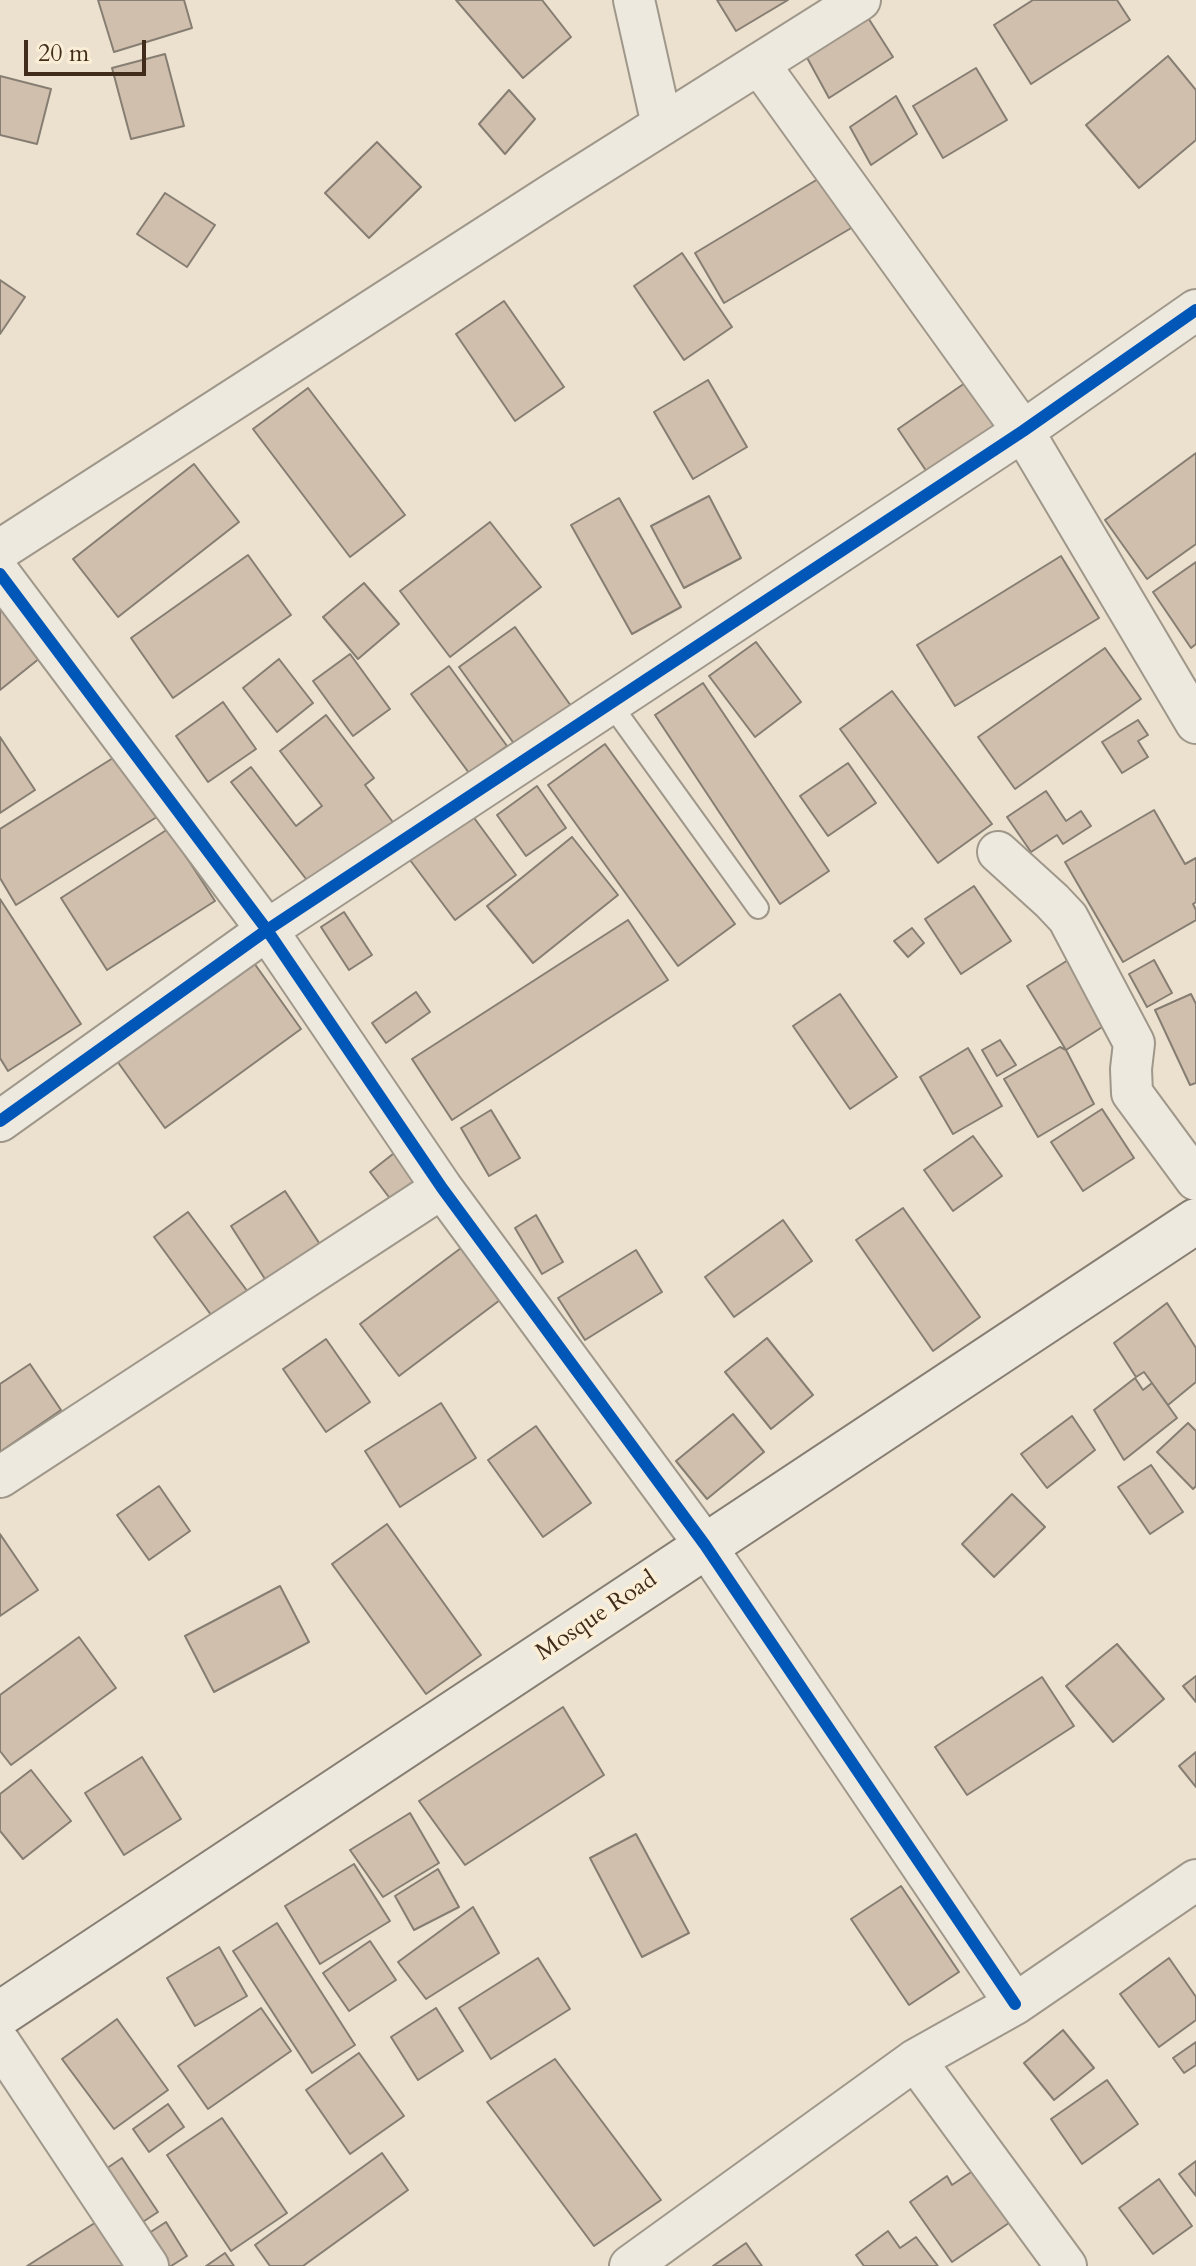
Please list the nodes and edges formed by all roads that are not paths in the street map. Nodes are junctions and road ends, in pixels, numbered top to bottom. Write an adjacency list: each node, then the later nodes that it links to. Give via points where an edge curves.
1 (634, 0): 4 (street)
2 (860, 0): 3 (street)
3 (759, 64): 4 (street); 6 (street)
4 (662, 125): 7 (street)
5 (1196, 310): 6 (street)
6 (1023, 431): 9 (street); 10 (street)
7 (0, 550)
8 (0, 574): 13 (street)
9 (610, 703): 12 (lane); 13 (street)
10 (1196, 723)
11 (998, 852): 15 (street, via 1068,918 1134,1043 1132,1093)
12 (758, 908)
13 (267, 930): 14 (street); 16 (street)
14 (0, 1121)
15 (1196, 1180)
16 (442, 1188): 18 (street); 19 (street)
17 (1196, 1221): 19 (street, Mosque Road)
18 (0, 1477)
19 (705, 1545): 21 (street); 22 (street, Mosque Road)
20 (1196, 1880): 21 (street)
21 (1015, 2004): 24 (street)
22 (0, 2014)
23 (0, 2043): 25 (street)
24 (915, 2060): 26 (street); 27 (street)
25 (148, 2266)
26 (630, 2266)
27 (1066, 2266)

